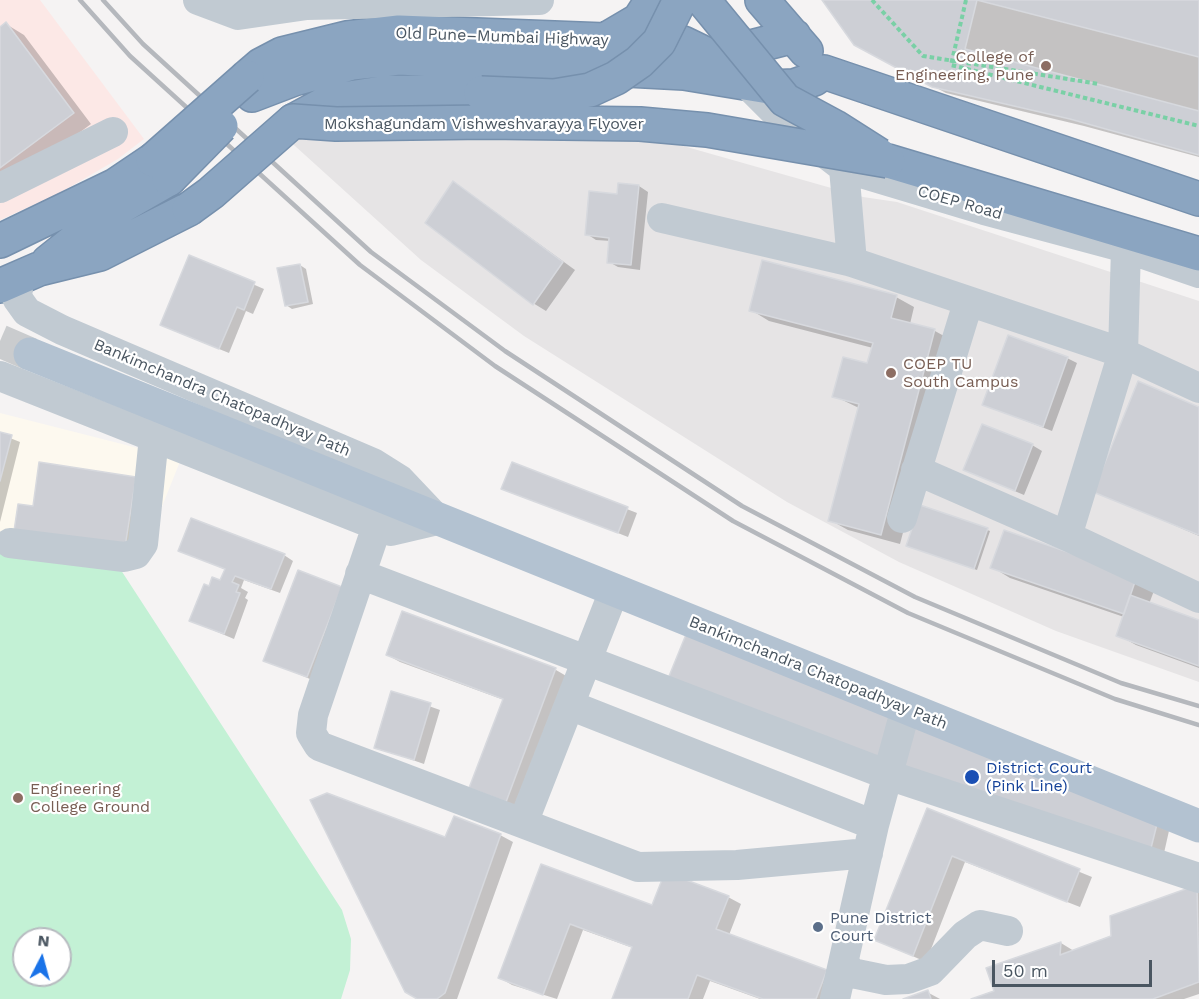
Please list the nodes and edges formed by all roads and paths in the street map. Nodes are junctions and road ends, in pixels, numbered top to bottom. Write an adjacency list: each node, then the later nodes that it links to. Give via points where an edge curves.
1 (198, 0): 2 (street, via 238,15 306,5)
2 (539, 0)
3 (651, 0): 10 (highway, via 639,20)
4 (681, 0): 11 (highway); 18 (highway, Mokshagundam Vishweshvarayya Flyover, bridge, via 659,42 639,62 590,90 554,96 388,92 330,101)
5 (703, 0): 21 (highway, Mokshagundam Vishweshvarayya Flyover, bridge, via 785,100 835,126)
6 (762, 0): 9 (highway)
7 (872, 0): 12 (path, via 922,56)
8 (966, 0): 12 (path)
9 (794, 36): 11 (highway); 13 (highway)
10 (605, 40): 11 (highway, Old Pune–Mumbai Highway, via 683,43); 17 (highway, Old Pune–Mumbai Highway, via 399,32 347,38 282,54 261,65)
11 (719, 56): 14 (highway); 16 (highway)
12 (952, 60): 15 (path); 19 (path, via 951,65)
13 (824, 72): 16 (highway, via 794,86); 25 (highway)
14 (684, 73): 16 (highway); 17 (highway, via 399,58 352,63)
15 (1099, 84)
16 (748, 85): 22 (street, COEP Road, via 786,123)
17 (250, 86): 23 (highway, bridge)
18 (293, 121): 21 (highway, Mokshagundam Vishweshvarayya Flyover, bridge, via 640,124 707,130); 32 (highway, Mokshagundam Vishweshvarayya Flyover, bridge, via 189,209 100,254)
19 (1199, 126)
20 (113, 132): 24 (street)
21 (888, 161): 29 (highway, Mokshagundam Vishweshvarayya Flyover)
22 (844, 168): 28 (street, COEP Road); 30 (street)
23 (161, 170): 27 (highway, via 116,185); 32 (highway, via 108,214)
24 (0, 188)
25 (1199, 199)
26 (662, 218): 30 (street)
27 (0, 241)
28 (1126, 248): 31 (street, COEP Road); 34 (street)
29 (1199, 254)
30 (852, 262): 33 (street)
31 (1199, 273)
32 (19, 277): 41 (street, Bankimchandra Chatopadhyay Path, via 17,298 27,312 373,463 400,480)
33 (968, 303): 34 (street); 39 (street)
34 (1123, 353): 37 (street); 43 (street)
35 (30, 354): 41 (main road)
36 (0, 376): 38 (street)
37 (1199, 388)
38 (154, 437): 42 (street); 44 (street, via 143,544 136,554 124,557)
39 (916, 470): 40 (street); 43 (street)
40 (902, 518)
41 (438, 520): 42 (street, via 391,531); 46 (main road, Bankimchandra Chatopadhyay Path)
42 (377, 526): 45 (street)
43 (1067, 536): 47 (street)
44 (10, 543)
45 (360, 574): 48 (street); 52 (street, via 313,715 311,733 319,746)
46 (614, 591): 48 (street); 50 (main road, Bankimchandra Chatopadhyay Path)
47 (1199, 598)
48 (586, 660): 49 (street); 51 (street)
49 (568, 708): 52 (street); 54 (street, via 577,708)
50 (906, 708): 51 (street); 53 (main road, Bankimchandra Chatopadhyay Path)
51 (888, 775): 54 (street); 55 (street)
52 (523, 823): 54 (street, via 638,867 737,865)
53 (1199, 826)
54 (871, 839): 57 (street)
55 (1199, 878)
56 (1008, 931): 57 (street, via 980,925 930,971 908,979 886,980 852,973)
57 (844, 963): 58 (street)
58 (835, 999)

